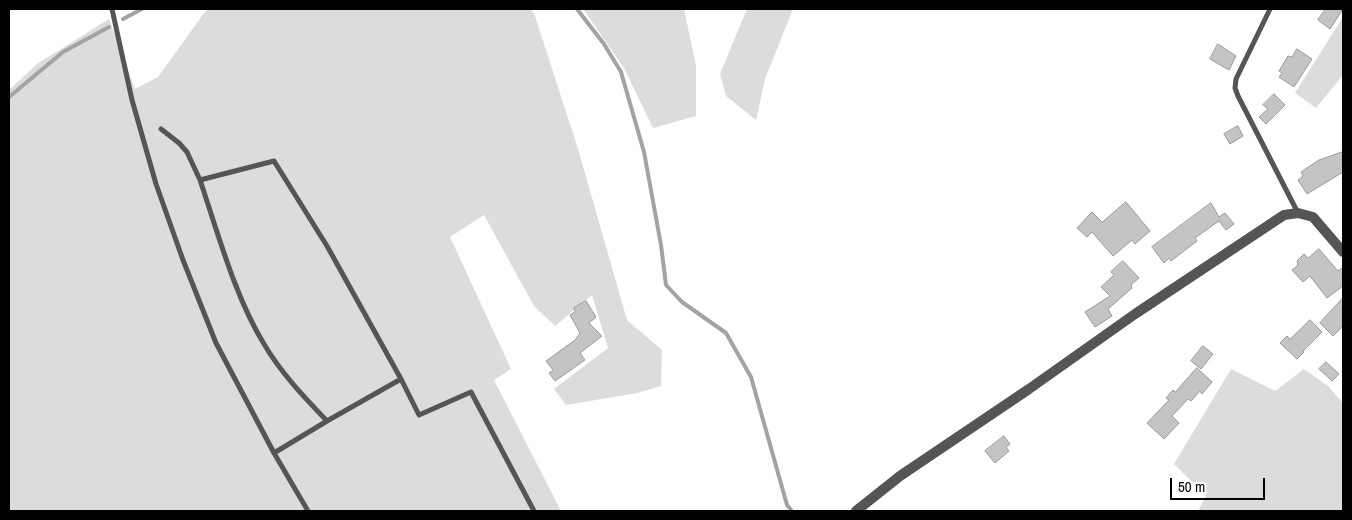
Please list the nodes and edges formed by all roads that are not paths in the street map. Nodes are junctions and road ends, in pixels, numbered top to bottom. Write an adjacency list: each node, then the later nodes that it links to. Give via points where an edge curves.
1 (112, 9): 9 (lane, via 132,100 156,184 183,260 216,343)
2 (1270, 9): 5 (lane, via 1236,79 1235,88)
3 (161, 129): 4 (lane, via 187,152)
4 (200, 180): 7 (lane, via 274,161 327,246); 8 (lane, via 240,295 263,343 296,388)
5 (1298, 213): 6 (street, via 1313,217); 12 (street, via 1284,215 1135,314 900,476)
6 (1343, 252)
7 (401, 379): 8 (lane); 11 (lane, via 419,416 471,392)
8 (327, 420): 9 (lane)
9 (274, 453): 10 (lane)
10 (308, 511)
11 (534, 511)
12 (856, 511)

